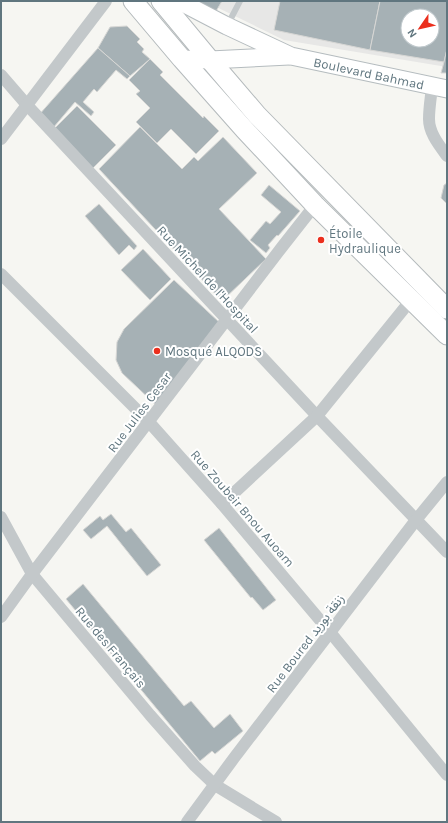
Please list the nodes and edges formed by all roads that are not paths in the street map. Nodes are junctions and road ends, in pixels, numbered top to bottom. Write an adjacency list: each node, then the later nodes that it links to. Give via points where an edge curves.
1 (106, 1): 12 (street)
2 (134, 1): 8 (main road)
3 (161, 1): 9 (main road)
4 (180, 1): 6 (main road, Boulevard Bahmad)
5 (240, 1): 6 (lane)
6 (227, 26): 7 (main road, Boulevard Bahmad)
7 (291, 56): 9 (main road, Boulevard Bahmad); 11 (main road, Boulevard Bahmad)
8 (182, 59): 9 (main road, Boulevard Bahmad); 15 (main road)
9 (210, 60): 18 (main road, via 257,115)
10 (1, 75): 12 (street, Rue Michel de l'Hospital)
11 (440, 88): 14 (street, via 429,120 432,132)
12 (27, 105): 13 (street); 19 (street, Rue Michel de l'Hospital)
13 (1, 139)
14 (447, 156)
15 (315, 205): 17 (main road); 19 (street, Rue Julies Cesar)
16 (1, 274): 22 (street, Rue Zoubeir Bnou Auoam)
17 (411, 300): 20 (main road); 21 (street)
18 (447, 309)
19 (227, 320): 21 (street, Rue Michel de l'Hospital); 22 (street, Rue Julies Cesar)
20 (447, 335)
21 (317, 416): 24 (street); 26 (street, Rue Michel de l'Hospital)
22 (149, 422): 24 (street, Rue Zoubeir Bnou Auoam); 28 (street, Rue Julies Cesar)
23 (447, 482): 26 (street, Rue Boured زنقة بوريد)
24 (222, 504): 30 (street, Rue Zoubeir Bnou Auoam)
25 (1, 517): 28 (street, Rue des Français)
26 (416, 520): 27 (street, Rue Michel de l'Hospital); 30 (street, Rue Boured زنقة بوريد)
27 (447, 552)
28 (32, 574): 29 (street, Rue Julies Cesar); 32 (street, Rue des Français, via 150,715)
29 (1, 617)
30 (330, 632): 31 (street, Rue Zoubeir Bnou Auoam); 32 (street, Rue Boured زنقة بوريد)
31 (447, 775)
32 (215, 785): 33 (street, Rue Boured زنقة بوريد); 34 (street, Rue des Français)
33 (187, 822)
34 (276, 822)

